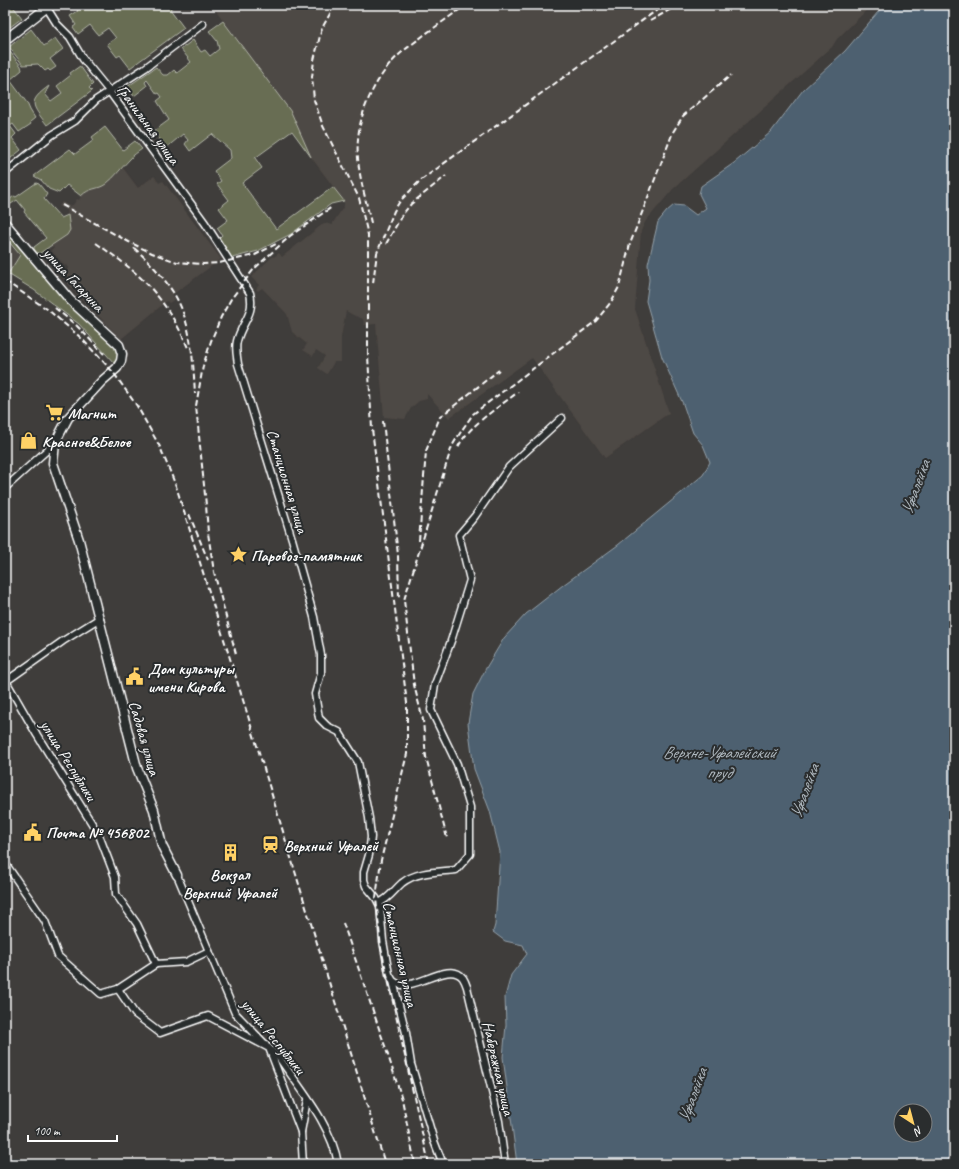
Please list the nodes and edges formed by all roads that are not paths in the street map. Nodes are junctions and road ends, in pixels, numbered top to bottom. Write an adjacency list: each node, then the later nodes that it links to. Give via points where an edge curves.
1 (47, 6): 3 (street); 4 (street, Гранильная улица, via 57,24)
2 (203, 24): 4 (street, via 145,68)
3 (5, 40)
4 (109, 91): 5 (street, via 75,121 52,135); 7 (street, Гранильная улица, via 205,222)
5 (5, 173)
6 (5, 223): 9 (street, улица Гагарина, via 70,300 119,345 122,354 117,368 68,418)
7 (230, 261): 15 (street, Станционная улица, via 250,293 252,301 251,311 237,342 238,364 314,616 321,655 321,673 315,694 318,718 339,732 358,762 371,837 364,880)
8 (562, 418): 15 (street, via 509,467 459,535 470,580 452,641 435,684 431,710 457,764 470,807 470,854 456,870 423,873 403,883 386,900)
9 (55, 443): 10 (street); 11 (street, Садовая улица, via 53,463 79,540)
10 (5, 488)
11 (100, 618): 12 (street); 14 (street, Садовая улица, via 136,768 154,810 162,846)
12 (6, 682): 17 (street, улица Республики, via 99,835 116,877 116,894 137,924)
13 (5, 863): 20 (street, via 45,920 58,956 101,994)
14 (177, 875): 16 (street, Садовая улица)
15 (379, 903): 19 (street, Станционная улица, via 382,941 389,974)
16 (209, 951): 17 (street, via 186,962); 18 (street, Садовая улица)
17 (156, 964): 20 (street)
18 (215, 965): 21 (street, улица Республики, via 235,1013)
19 (393, 981): 26 (street, Станционная улица, via 411,1064); 27 (street, Набережная улица, via 401,985 450,972 457,973 463,978 499,1121)
20 (118, 989): 21 (street, via 135,1014 160,1033 208,1016)
21 (269, 1048): 22 (street, улица Республики, via 280,1059); 23 (street)
22 (307, 1100): 23 (street); 25 (street, улица Республики, via 321,1120)
23 (301, 1132): 24 (street)
24 (303, 1164)
25 (338, 1164)
26 (443, 1164)
27 (505, 1164)

